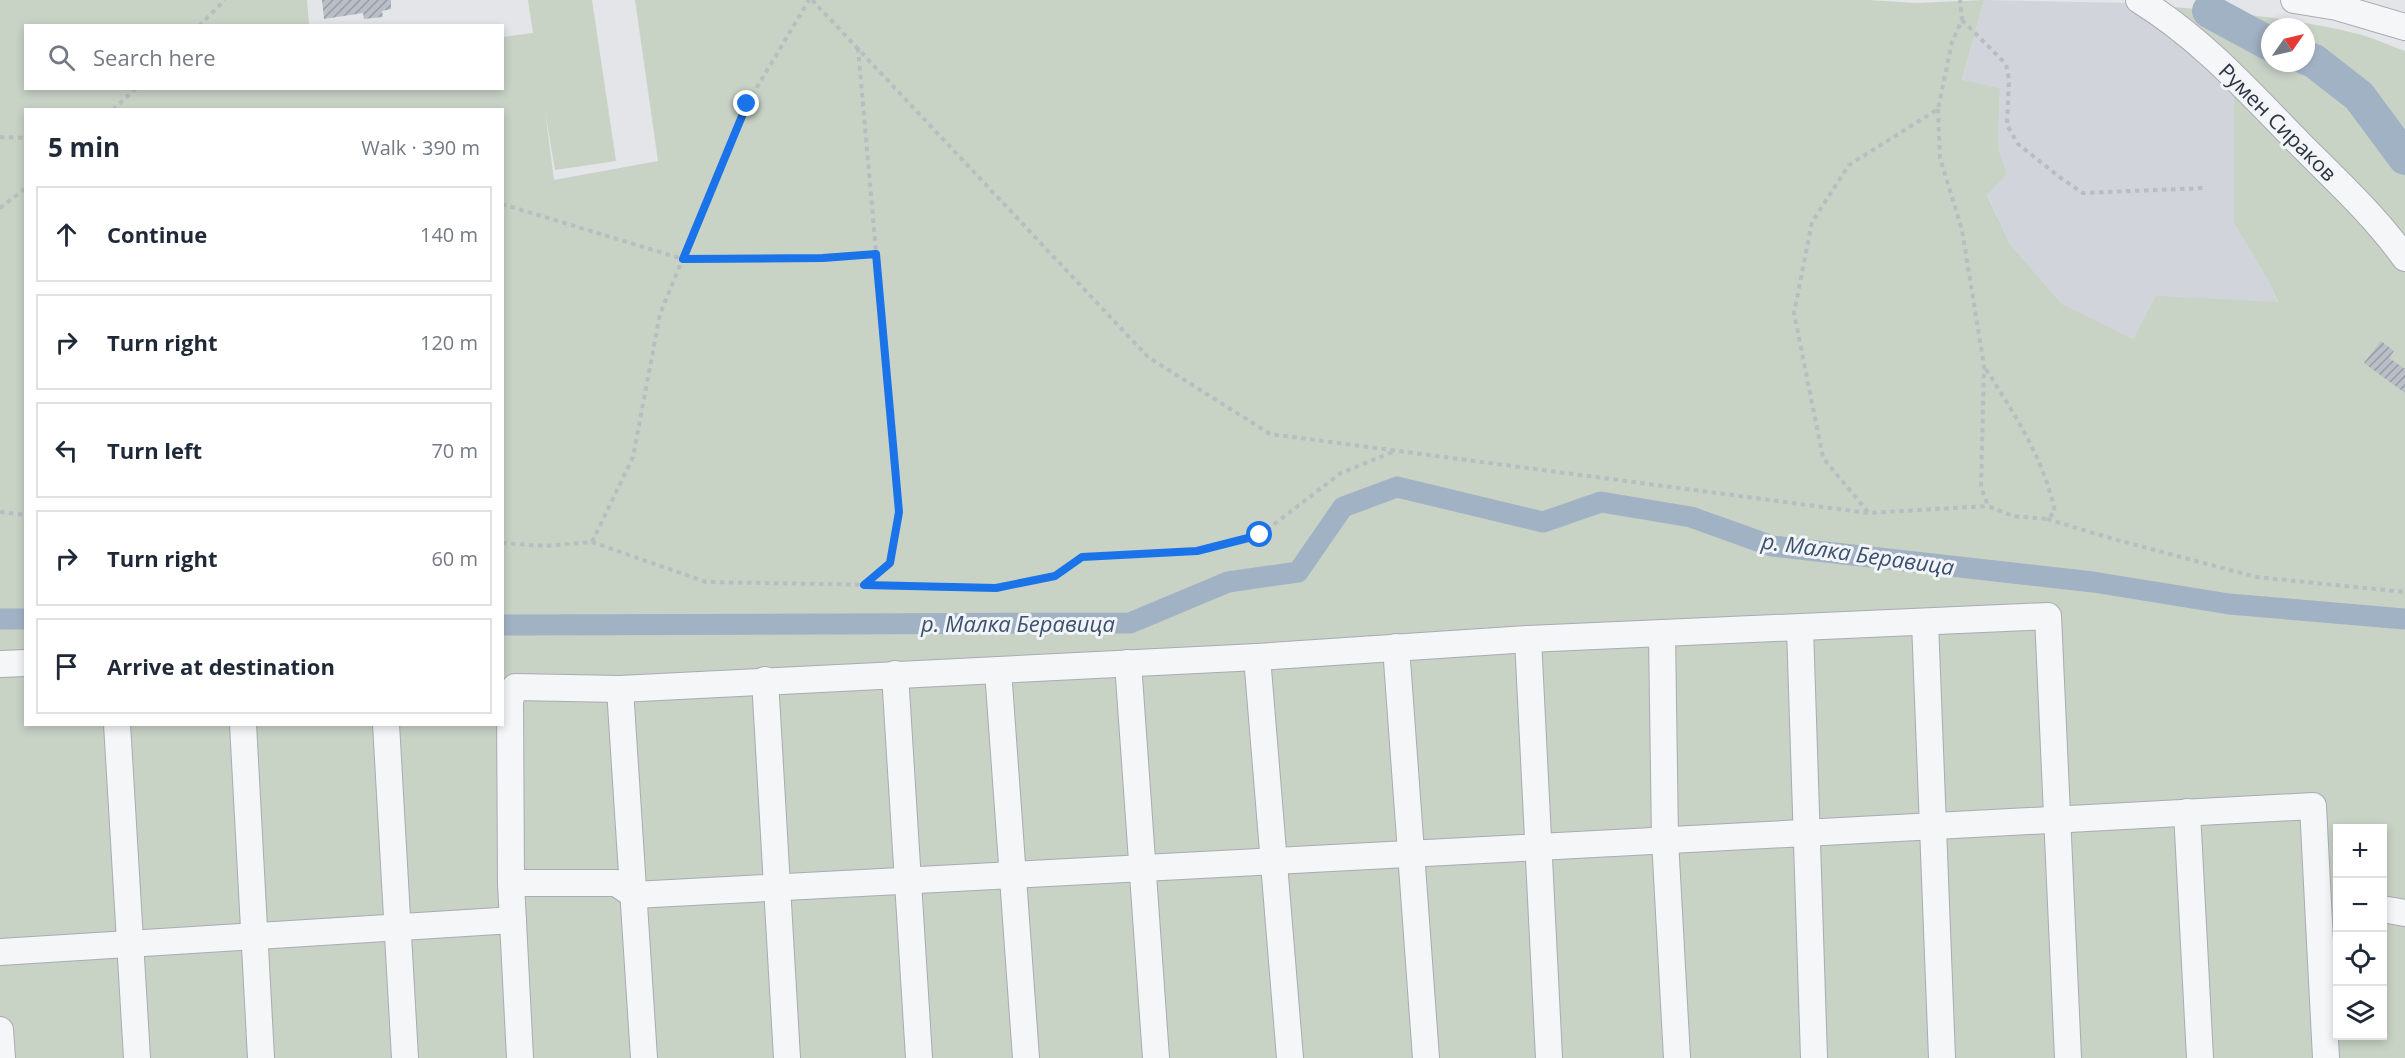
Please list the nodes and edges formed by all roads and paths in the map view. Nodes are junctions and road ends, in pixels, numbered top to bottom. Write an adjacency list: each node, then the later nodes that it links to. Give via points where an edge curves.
1 (225, 0): 7 (path)
2 (811, 0): 9 (path); 21 (path, via 747,104)
3 (1960, 0): 6 (path)
4 (2139, 0): 20 (street, Румен Сираков, via 2169,18 2223,66 2359,204)
5 (2294, 0): 8 (street, via 2337,7)
6 (1962, 20): 12 (path, via 1952,42); 15 (path, via 2006,64 2007,125 2018,144 2062,180 2083,193)
7 (201, 24)
8 (2405, 27)
9 (858, 48): 19 (path); 23 (path, via 1148,357 1269,434)
10 (134, 90): 11 (path)
11 (115, 108)
12 (1938, 109): 22 (path, via 1940,158 1962,230); 26 (path, via 1849,165 1812,222 1794,313 1823,458)
13 (0, 136): 14 (path)
14 (24, 138)
15 (2205, 188)
16 (24, 190): 18 (path)
17 (504, 205): 21 (path)
18 (0, 208)
19 (876, 254): 21 (path); 31 (path, via 899,512 890,563)
20 (2405, 258)
21 (683, 259): 29 (path, via 660,314 633,457)
22 (1984, 366): 24 (path, via 1981,488); 28 (path, via 2022,426 2051,493 2055,512)
23 (1395, 451): 26 (path); 31 (path, via 1341,473 1260,535 1197,551 1082,557 1055,576 996,588)
24 (1988, 506): 26 (path); 28 (path, via 2013,516)
25 (0, 512): 27 (path)
26 (1868, 513)
27 (24, 515)
28 (2047, 519): 32 (path, via 2256,577)
29 (592, 542): 30 (path, via 545,546); 31 (path, via 706,582)
30 (504, 543)
31 (864, 585)
32 (2405, 592)
33 (1925, 622): 34 (street); 51 (street, via 2048,616); 52 (street)
34 (1800, 628): 35 (street); 53 (street)
35 (1662, 633): 36 (street); 54 (street)
36 (1528, 639): 37 (street); 55 (street)
37 (1396, 647): 38 (street); 56 (street)
38 (1257, 657): 40 (street); 57 (street)
39 (24, 663): 41 (street)
40 (1128, 663): 42 (street); 58 (street)
41 (0, 664)
42 (998, 670): 43 (street); 59 (street)
43 (895, 674): 44 (street); 60 (street)
44 (765, 680): 46 (street); 62 (street)
45 (509, 681): 46 (street); 61 (street)
46 (620, 689): 63 (street)
47 (117, 726): 70 (street)
48 (243, 726): 69 (street)
49 (387, 726): 68 (street)
50 (2187, 812): 51 (street); 64 (street, via 2313,806); 90 (street)
51 (2057, 819): 52 (street); 89 (street)
52 (1933, 826): 53 (street); 88 (street)
53 (1807, 833): 54 (street); 87 (street)
54 (1665, 840): 55 (street); 86 (street)
55 (1539, 847): 56 (street); 85 (street)
56 (1411, 854): 57 (street); 84 (street)
57 (1273, 861): 58 (street); 83 (street)
58 (1142, 868): 59 (street); 82 (street)
59 (1013, 875): 60 (street); 81 (street)
60 (908, 880): 62 (street); 80 (street)
61 (511, 882): 63 (street, via 616,882); 67 (street)
62 (777, 888): 63 (street); 79 (street)
63 (634, 895): 78 (street)
64 (2327, 900): 91 (street)
65 (2387, 910): 66 (street)
66 (2405, 913)
67 (513, 920): 68 (street); 77 (street)
68 (398, 928): 69 (street); 76 (street)
69 (255, 937): 70 (street); 75 (street)
70 (130, 945): 71 (street); 74 (street)
71 (0, 952)
72 (0, 1030): 73 (street)
73 (2, 1058)
74 (136, 1058)
75 (261, 1058)
76 (405, 1058)
77 (520, 1058)
78 (644, 1058)
79 (787, 1058)
80 (919, 1058)
81 (1026, 1058)
82 (1156, 1058)
83 (1290, 1058)
84 (1426, 1058)
85 (1549, 1058)
86 (1677, 1058)
87 (1814, 1058)
88 (1942, 1058)
89 (2068, 1058)
90 (2200, 1058)
91 (2326, 1058)

